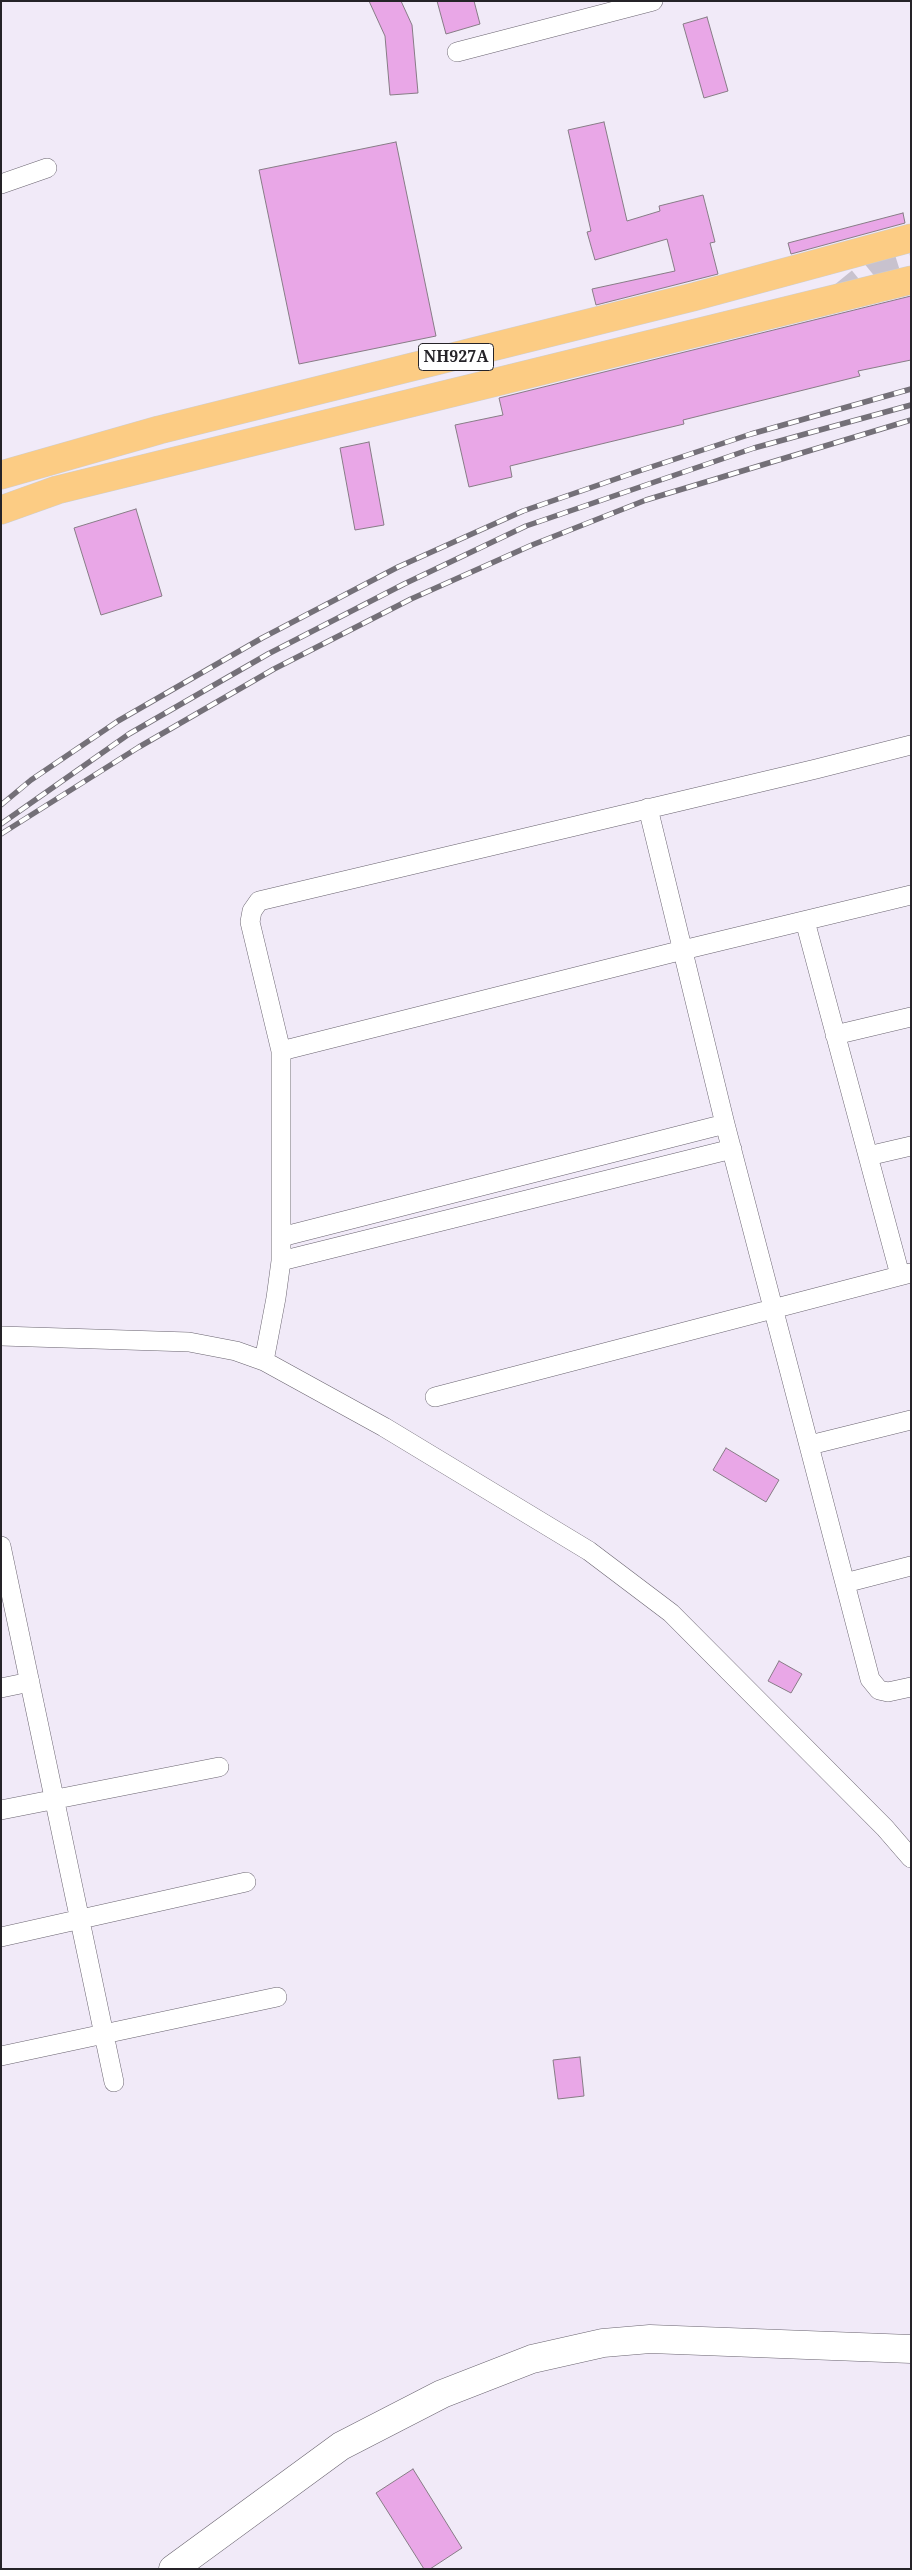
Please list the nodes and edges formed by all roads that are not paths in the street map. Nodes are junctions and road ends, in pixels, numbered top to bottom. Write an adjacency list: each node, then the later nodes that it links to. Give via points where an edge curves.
1 (653, 1): 2 (street)
2 (457, 52)
3 (47, 168): 4 (street)
4 (1, 184)
5 (911, 238): 7 (highway, NH927A, via 692,297 159,430)
6 (911, 280): 8 (highway, NH927A, via 57,490)
7 (1, 475)
8 (1, 510)
9 (911, 745): 10 (street)
10 (648, 808): 13 (street); 16 (street, via 259,901 250,922)
11 (911, 895): 12 (street)
12 (805, 920): 13 (street); 15 (street)
13 (683, 950): 16 (street); 17 (street)
14 (911, 1017): 15 (street)
15 (835, 1035): 20 (street)
16 (281, 1051): 21 (street)
17 (725, 1124): 19 (street); 21 (street)
18 (911, 1146): 20 (street)
19 (732, 1149): 22 (street); 24 (street)
20 (868, 1156): 23 (street)
21 (281, 1237): 22 (street)
22 (280, 1261): 26 (street)
23 (906, 1274): 24 (street)
24 (774, 1308): 27 (street); 29 (street)
25 (1, 1336): 26 (street, via 189,1342 236,1351)
26 (264, 1361): 40 (street, via 384,1427 589,1551 671,1613)
27 (435, 1397)
28 (911, 1420): 29 (street)
29 (810, 1446): 33 (street)
30 (1, 1546): 31 (street)
31 (3, 1564): 34 (street)
32 (911, 1566): 33 (street)
33 (845, 1583): 35 (street, via 873,1684 888,1692)
34 (30, 1682): 36 (street); 38 (street)
35 (911, 1687)
36 (1, 1688)
37 (220, 1767): 38 (street)
38 (54, 1799): 39 (street); 42 (street)
39 (1, 1810)
40 (911, 1858)
41 (246, 1882): 42 (street)
42 (80, 1920): 43 (street); 45 (street)
43 (1, 1937)
44 (277, 1997): 45 (street)
45 (104, 2034): 46 (street); 47 (street)
46 (1, 2056)
47 (114, 2082)
48 (911, 2350): 49 (main road, via 650,2339 603,2343 532,2359 442,2394 341,2446)
49 (173, 2569)

